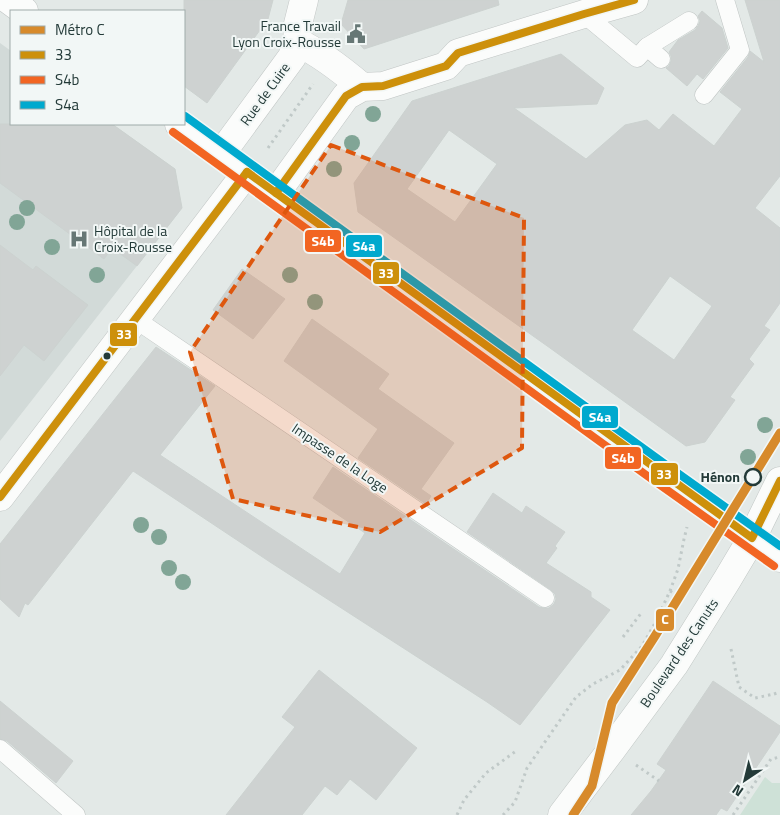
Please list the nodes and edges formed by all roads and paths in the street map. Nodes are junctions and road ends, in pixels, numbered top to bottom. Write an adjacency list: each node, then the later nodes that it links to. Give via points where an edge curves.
1 (9, 0): 5 (street)
2 (304, 0): 8 (street, Rue de Cuire)
3 (634, 0): 6 (street)
4 (725, 0): 13 (lane, via 740,50)
5 (23, 10)
6 (584, 14): 9 (lane); 12 (street, via 458,53 446,66 383,86)
7 (689, 21): 9 (lane)
8 (297, 42): 12 (street); 18 (street, Rue de Cuire, via 292,57)
9 (642, 53): 10 (lane)
10 (661, 58)
11 (314, 84): 16 (path)
12 (362, 87): 20 (street, via 346,96)
13 (704, 95)
14 (180, 125): 18 (street)
15 (260, 142): 16 (path)
16 (268, 148): 17 (path)
17 (274, 152)
18 (221, 154): 19 (street)
19 (247, 172): 20 (street); 21 (street)
20 (276, 193): 24 (street)
21 (135, 319): 23 (street); 27 (lane, Impasse de la Loge)
22 (780, 481): 25 (street, Boulevard des Canuts)
23 (0, 497)
24 (700, 501): 25 (street); 37 (path, via 688,523 670,591 642,646 620,670 593,684 576,698 527,768 515,802)
25 (752, 538): 26 (street); 38 (street, Boulevard des Canuts, via 674,665)
26 (780, 558)
27 (545, 598)
28 (642, 612): 29 (path)
29 (623, 637)
30 (731, 649): 31 (path, via 739,687 755,698)
31 (780, 692)
32 (0, 749): 35 (lane)
33 (516, 750): 36 (path, via 486,773 464,800)
34 (780, 757): 39 (path, via 771,759)
35 (76, 815)
36 (457, 815)
37 (503, 815)
38 (562, 815)
39 (733, 815)

